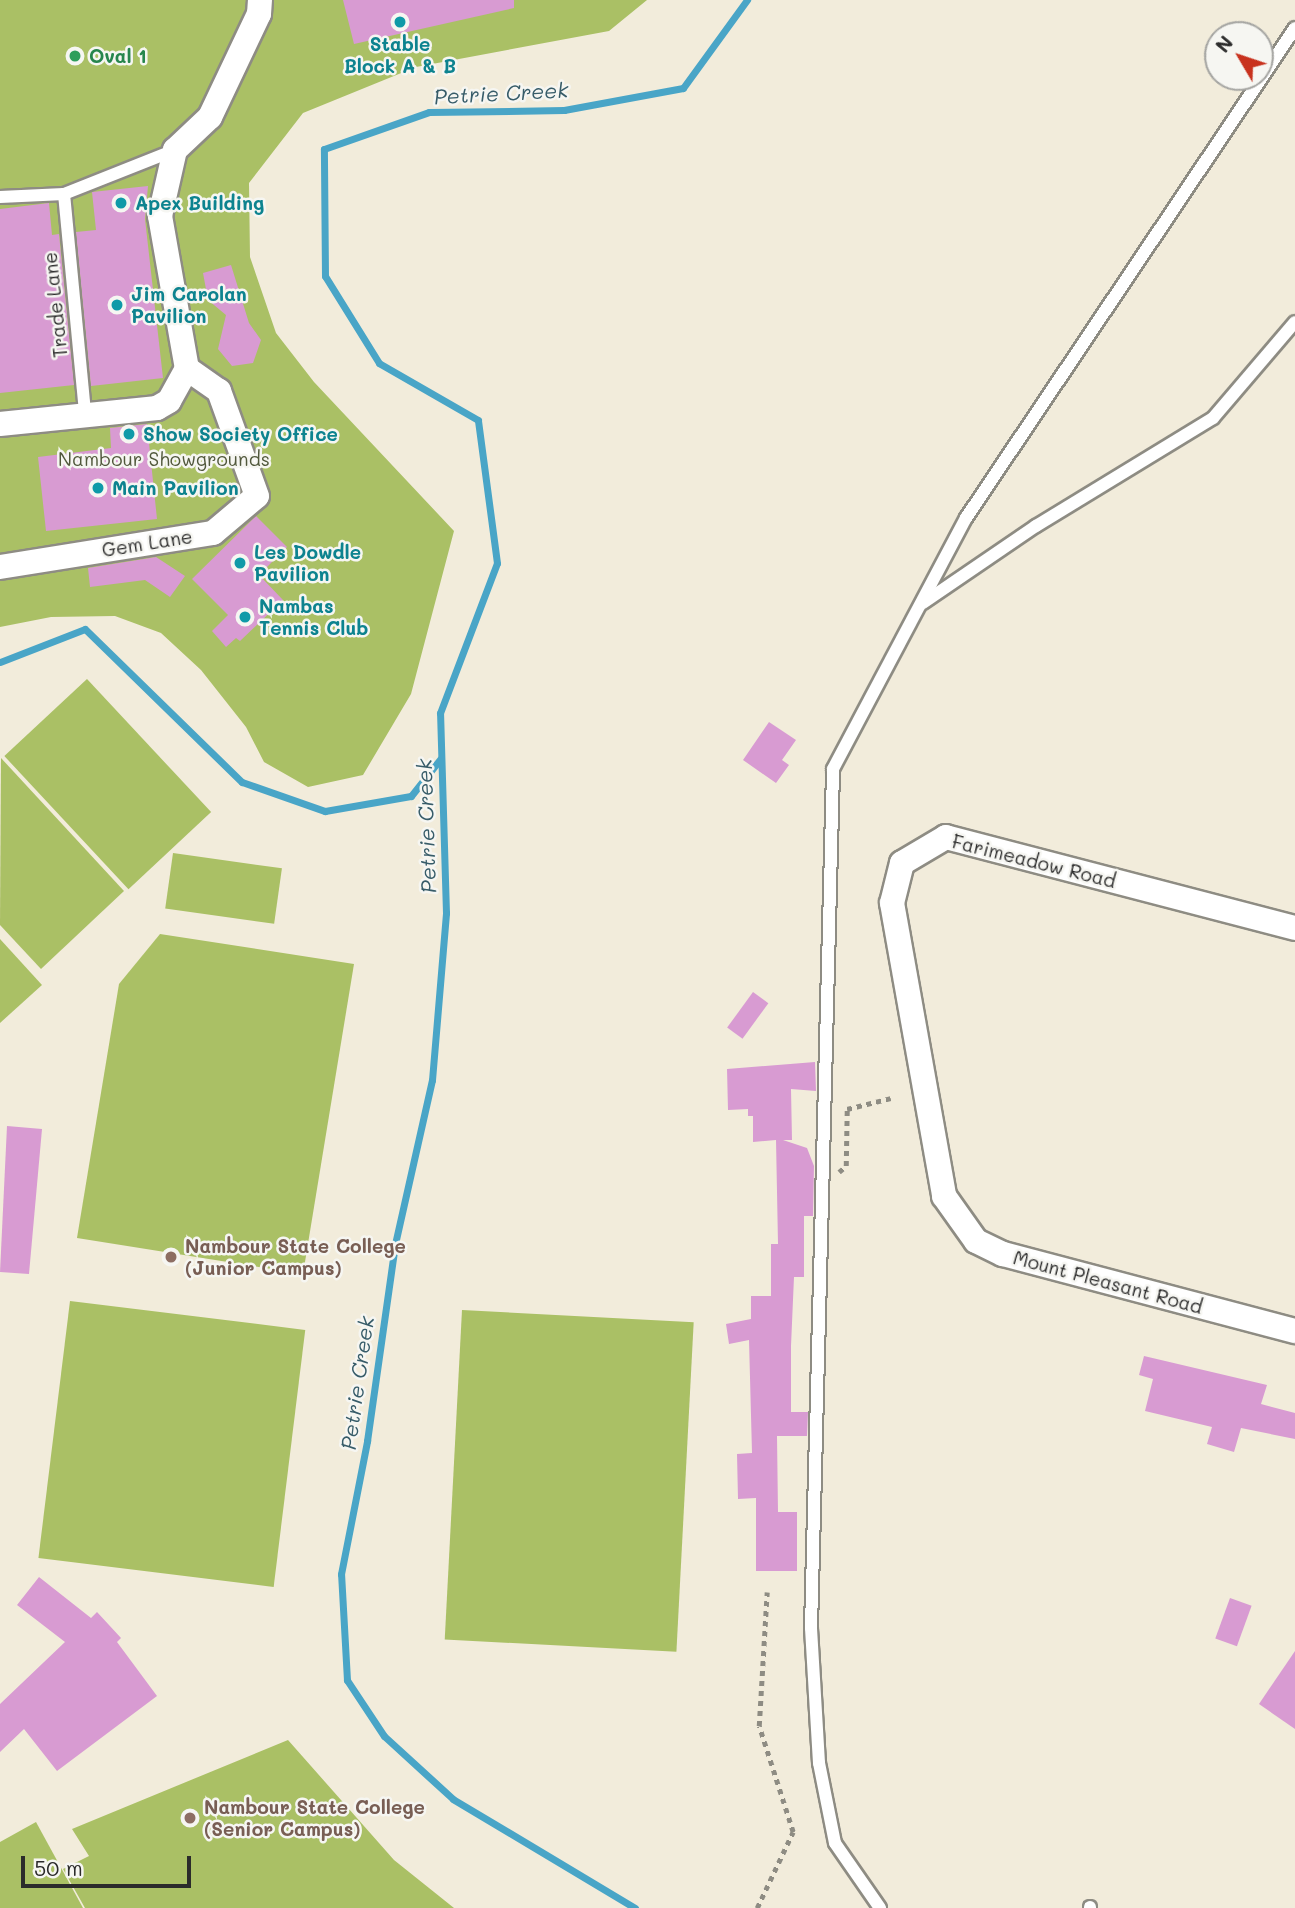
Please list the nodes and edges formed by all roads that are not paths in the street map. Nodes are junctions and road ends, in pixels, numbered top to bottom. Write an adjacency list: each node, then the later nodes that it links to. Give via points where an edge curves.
1 (260, 0): 3 (street, via 259,14 210,117)
2 (1295, 28): 11 (lane, via 966,519)
3 (175, 150): 4 (lane); 7 (street, via 160,216)
4 (64, 194): 5 (lane); 8 (lane, Trade Lane)
5 (0, 197)
6 (1295, 322): 11 (lane, via 1213,418 1036,526)
7 (187, 369): 8 (street, via 169,401 157,408); 10 (street, Gem Lane, via 219,391 257,496 213,533)
8 (85, 412): 9 (street)
9 (0, 424)
10 (0, 567)
11 (920, 605): 15 (lane, via 833,769 811,1628 819,1763 835,1843)
12 (1295, 928): 13 (street, Farimeadow Road, via 946,837 902,863 892,903)
13 (944, 1196): 14 (street, Mount Pleasant Road, via 976,1241 1003,1255)
14 (1295, 1331)
15 (880, 1908)

